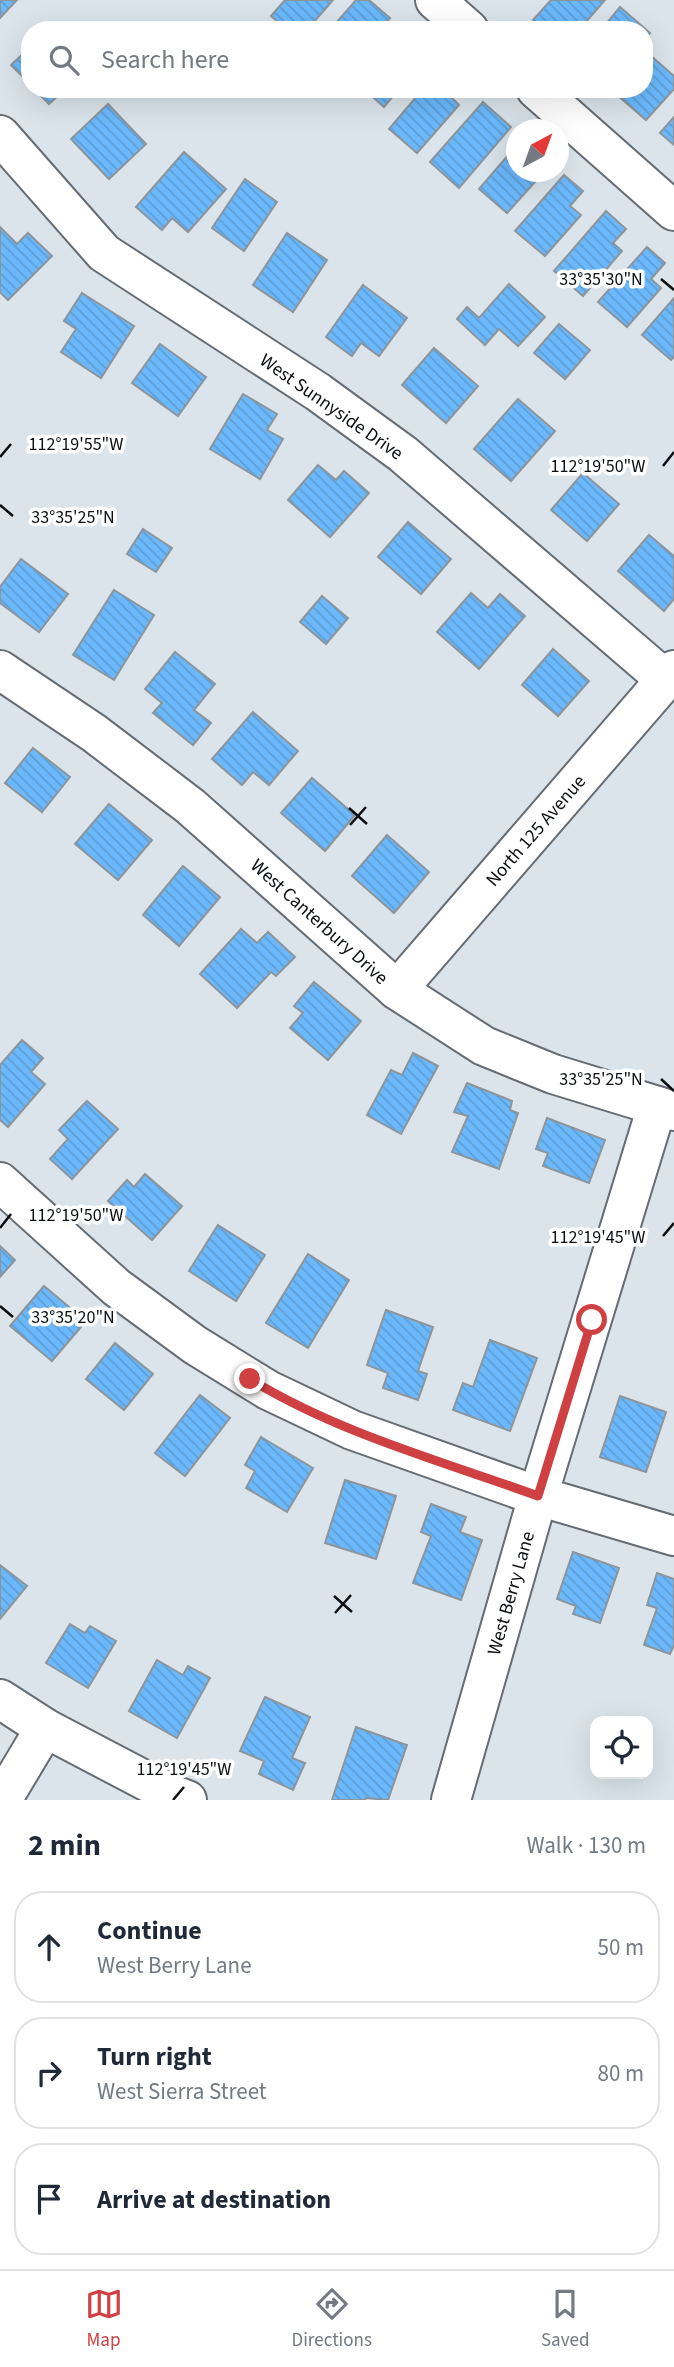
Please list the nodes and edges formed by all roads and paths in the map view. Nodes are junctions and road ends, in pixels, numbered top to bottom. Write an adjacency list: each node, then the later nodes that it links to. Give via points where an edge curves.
1 (435, 0): 2 (street)
2 (459, 21)
3 (546, 98): 5 (street)
4 (0, 135): 7 (street, West Sunnyside Drive, via 104,253 318,392 403,454)
5 (674, 211)
6 (0, 670): 8 (street, West Canterbury Drive, via 190,806)
7 (670, 675): 8 (street, North 125 Avenue)
8 (397, 990): 9 (street, West Canterbury Drive, via 484,1046 553,1074)
9 (666, 1109): 11 (street, West Berry Lane)
10 (0, 1182): 11 (street, via 116,1287 195,1345 268,1390 352,1430)
11 (538, 1496): 12 (street); 17 (street, West Berry Lane)
12 (674, 1536)
13 (0, 1699): 14 (street)
14 (45, 1728): 15 (street); 16 (street)
15 (2, 1800)
16 (187, 1800)
17 (451, 1800)

